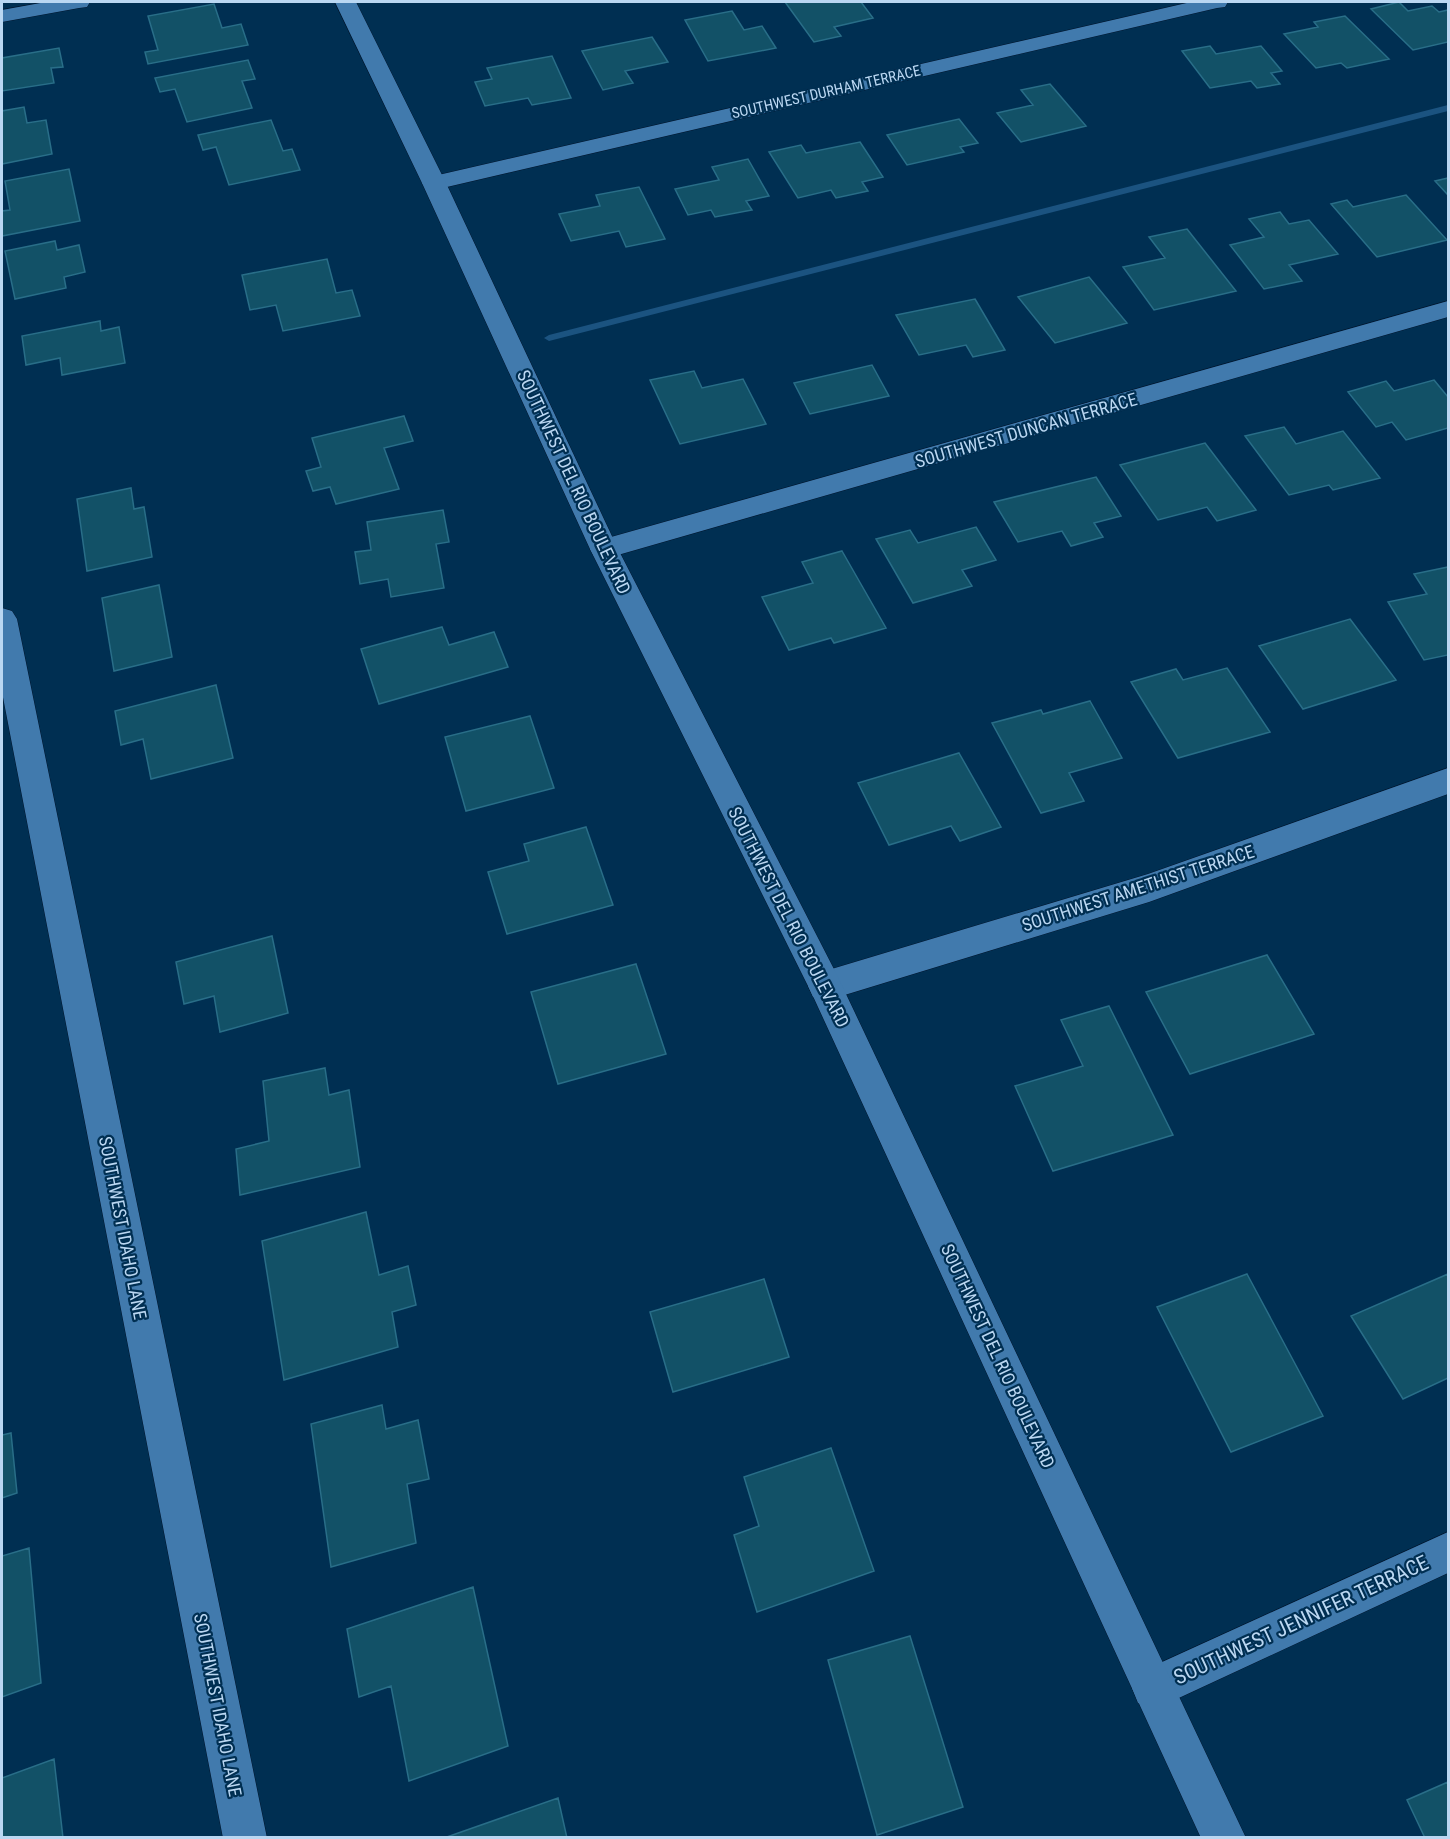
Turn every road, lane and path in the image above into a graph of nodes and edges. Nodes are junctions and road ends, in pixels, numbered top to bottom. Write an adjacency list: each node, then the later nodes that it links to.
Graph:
1 (79, 2): 4 (street)
2 (345, 2): 5 (street, SOUTHWEST DEL RIO BOULEVARD)
3 (1217, 2): 5 (street, SOUTHWEST DURHAM TERRACE)
4 (2, 16)
5 (434, 183): 7 (street, SOUTHWEST DEL RIO BOULEVARD)
6 (1449, 309): 7 (street, SOUTHWEST DUNCAN TERRACE)
7 (604, 549): 10 (street, SOUTHWEST DEL RIO BOULEVARD)
8 (2, 620): 13 (street, SOUTHWEST IDAHO LANE)
9 (1449, 781): 10 (street, SOUTHWEST AMETHIST TERRACE)
10 (825, 986): 12 (street, SOUTHWEST DEL RIO BOULEVARD)
11 (1449, 1552): 12 (street, SOUTHWEST JENNIFER TERRACE)
12 (1153, 1688): 14 (street, SOUTHWEST DEL RIO BOULEVARD)
13 (245, 1838)
14 (1224, 1838)

